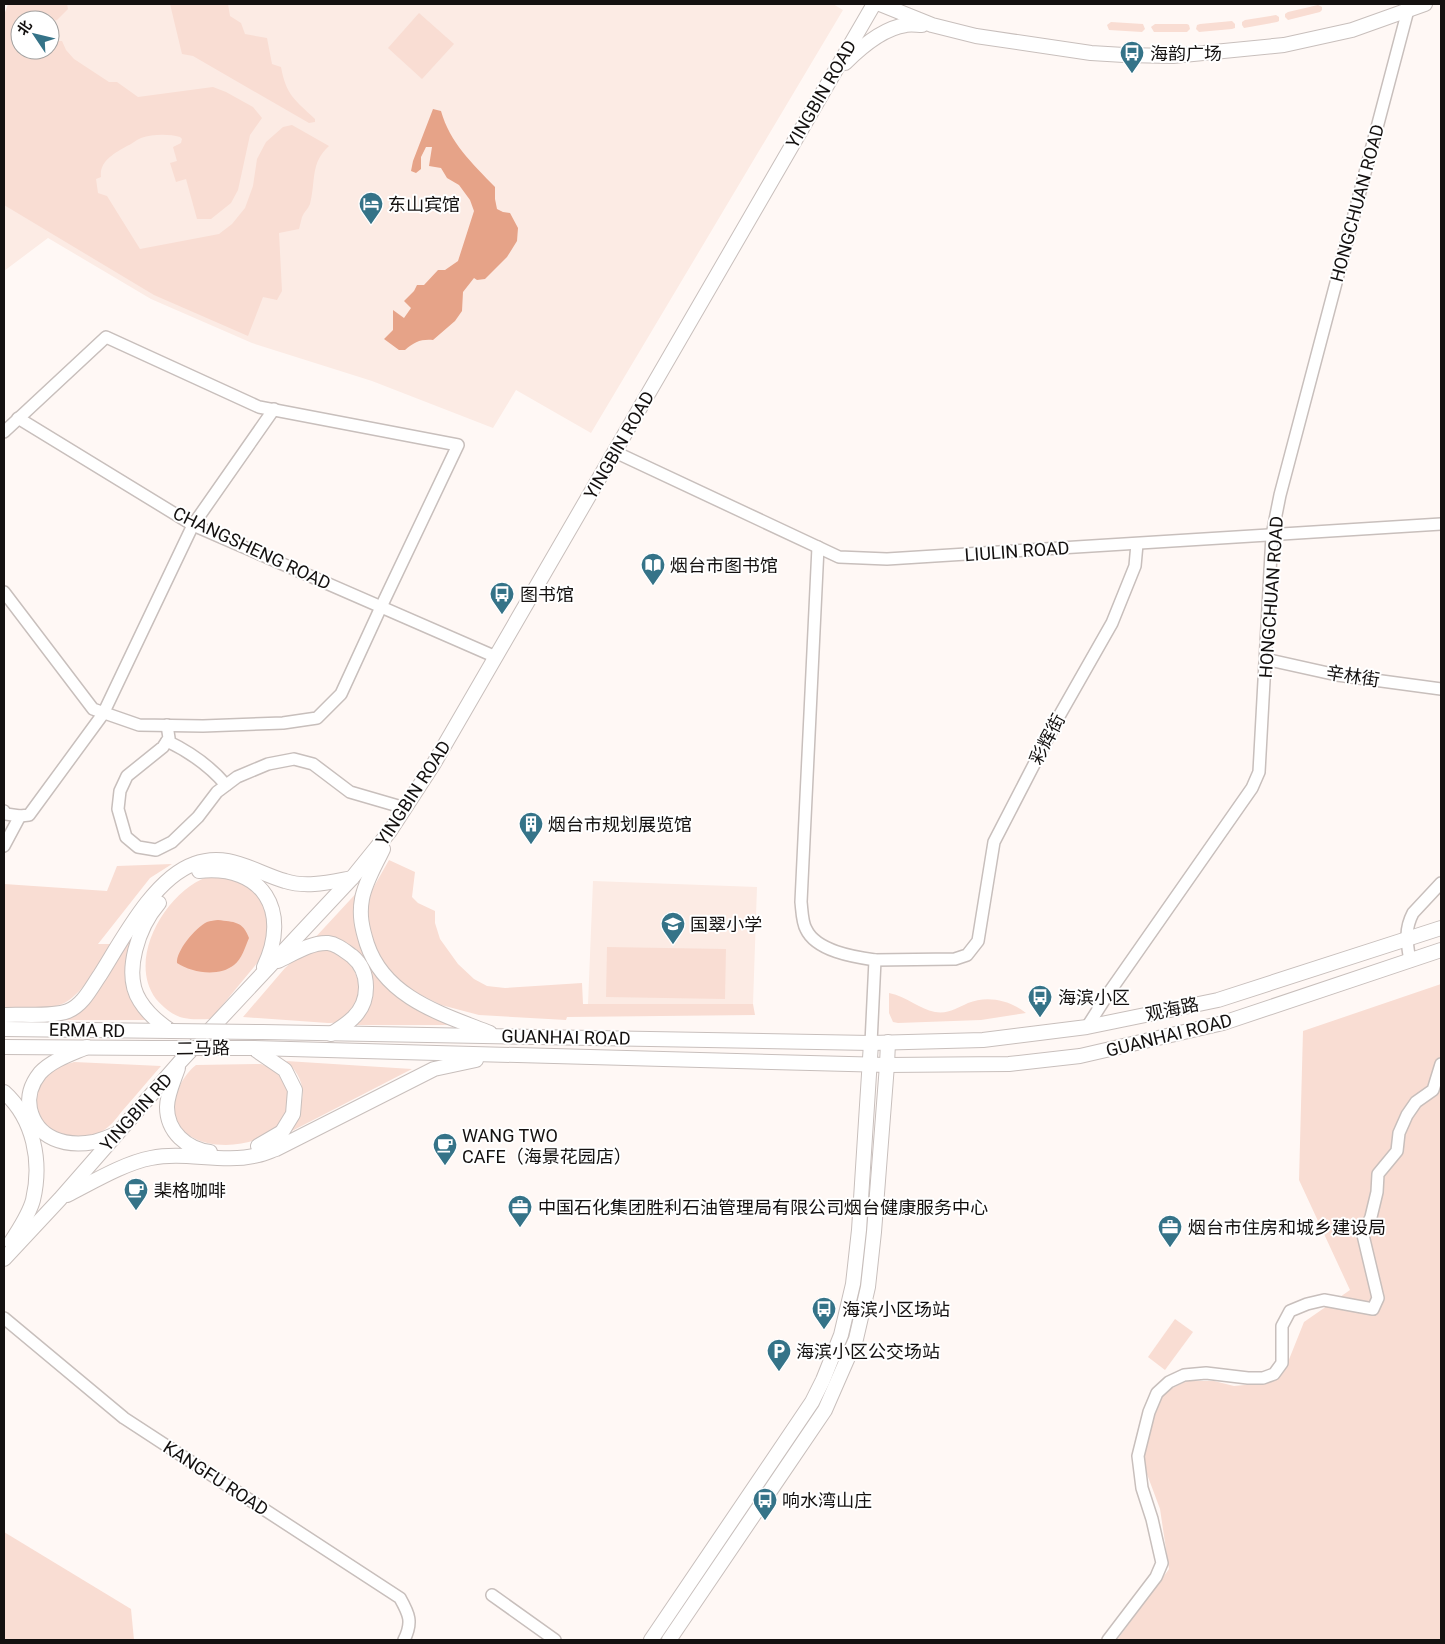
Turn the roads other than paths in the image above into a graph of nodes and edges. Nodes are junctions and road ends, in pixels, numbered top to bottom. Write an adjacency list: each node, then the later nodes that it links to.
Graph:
1 (874, 4): 6 (main road, YINGBIN ROAD)
2 (880, 4): 5 (main road)
3 (1425, 4): 4 (main road)
4 (1408, 10): 5 (main road); 13 (street, HONGCHUAN ROAD)
5 (932, 25): 6 (main road)
6 (832, 76): 10 (main road, YINGBIN ROAD)
7 (274, 410): 8 (street); 12 (street); 17 (street)
8 (18, 418): 9 (street); 12 (street, CHANGSHENG ROAD)
9 (4, 432)
10 (614, 452): 15 (street, LIULIN ROAD); 18 (main road, YINGBIN ROAD)
11 (1441, 524): 13 (street, LIULIN ROAD)
12 (193, 525): 17 (street, CHANGSHENG ROAD); 21 (street)
13 (1272, 535): 14 (street, LIULIN ROAD); 19 (street, HONGCHUAN ROAD)
14 (1137, 544): 15 (street, LIULIN ROAD); 35 (street, 彩辉街)
15 (818, 547): 35 (street)
16 (4, 592): 21 (street)
17 (381, 606): 18 (street, CHANGSHENG ROAD); 22 (street)
18 (496, 657): 25 (main road, YINGBIN ROAD)
19 (1265, 659): 20 (street, 辛林街); 40 (street, HONGCHUAN ROAD)
20 (1441, 689)
21 (104, 714): 22 (street); 27 (street)
22 (167, 726): 23 (street)
23 (166, 741): 24 (street); 24 (street)
24 (226, 785): 25 (street)
25 (405, 808): 28 (main road, YINGBIN ROAD)
26 (4, 811): 27 (street)
27 (20, 816): 29 (street)
28 (390, 832): 30 (main road, YINGBIN ROAD); 45 (main road)
29 (4, 846)
30 (352, 878): 37 (main road, YINGBIN RD); 39 (main road)
31 (1441, 883): 33 (street)
32 (1441, 928): 33 (main road)
33 (1407, 940): 36 (street); 40 (main road, 观海路)
34 (1441, 950): 36 (main road, GUANHAI ROAD)
35 (875, 960): 47 (street)
36 (1410, 960): 56 (main road, GUANHAI ROAD)
37 (270, 965): 38 (main road, YINGBIN RD); 44 (main road)
38 (257, 981): 42 (main road); 53 (main road, YINGBIN RD)
39 (4, 1015)
40 (1087, 1028): 46 (main road, 观海路)
41 (4, 1029): 42 (main road, ERMA RD)
42 (171, 1031): 43 (main road, 二马路, bridge)
43 (262, 1032): 44 (main road, GUANHAI ROAD)
44 (331, 1034): 45 (main road, GUANHAI ROAD)
45 (498, 1036): 47 (main road, GUANHAI ROAD)
46 (888, 1042): 47 (main road, 观海路); 56 (main road)
47 (871, 1043): 54 (main road)
48 (4, 1047): 49 (main road, ERMA RD)
49 (87, 1047): 50 (main road, ERMA RD); 58 (main road)
50 (154, 1048): 51 (main road, 二马路, bridge)
51 (252, 1048): 52 (main road, 二马路); 53 (main road)
52 (504, 1055): 54 (main road, GUANHAI ROAD); 59 (main road)
53 (179, 1063): 58 (main road, YINGBIN RD)
54 (870, 1064): 56 (main road, GUANHAI ROAD); 66 (main road)
55 (1441, 1064): 68 (street)
56 (888, 1065): 67 (main road)
57 (4, 1092): 60 (main road)
58 (116, 1134): 59 (main road, YINGBIN RD)
59 (60, 1199): 61 (main road, YINGBIN RD)
60 (4, 1254)
61 (4, 1259)
62 (4, 1318): 64 (street, KANGFU ROAD)
63 (492, 1595): 65 (street)
64 (404, 1640)
65 (555, 1640)
66 (651, 1640)
67 (669, 1640)
68 (1108, 1640)

